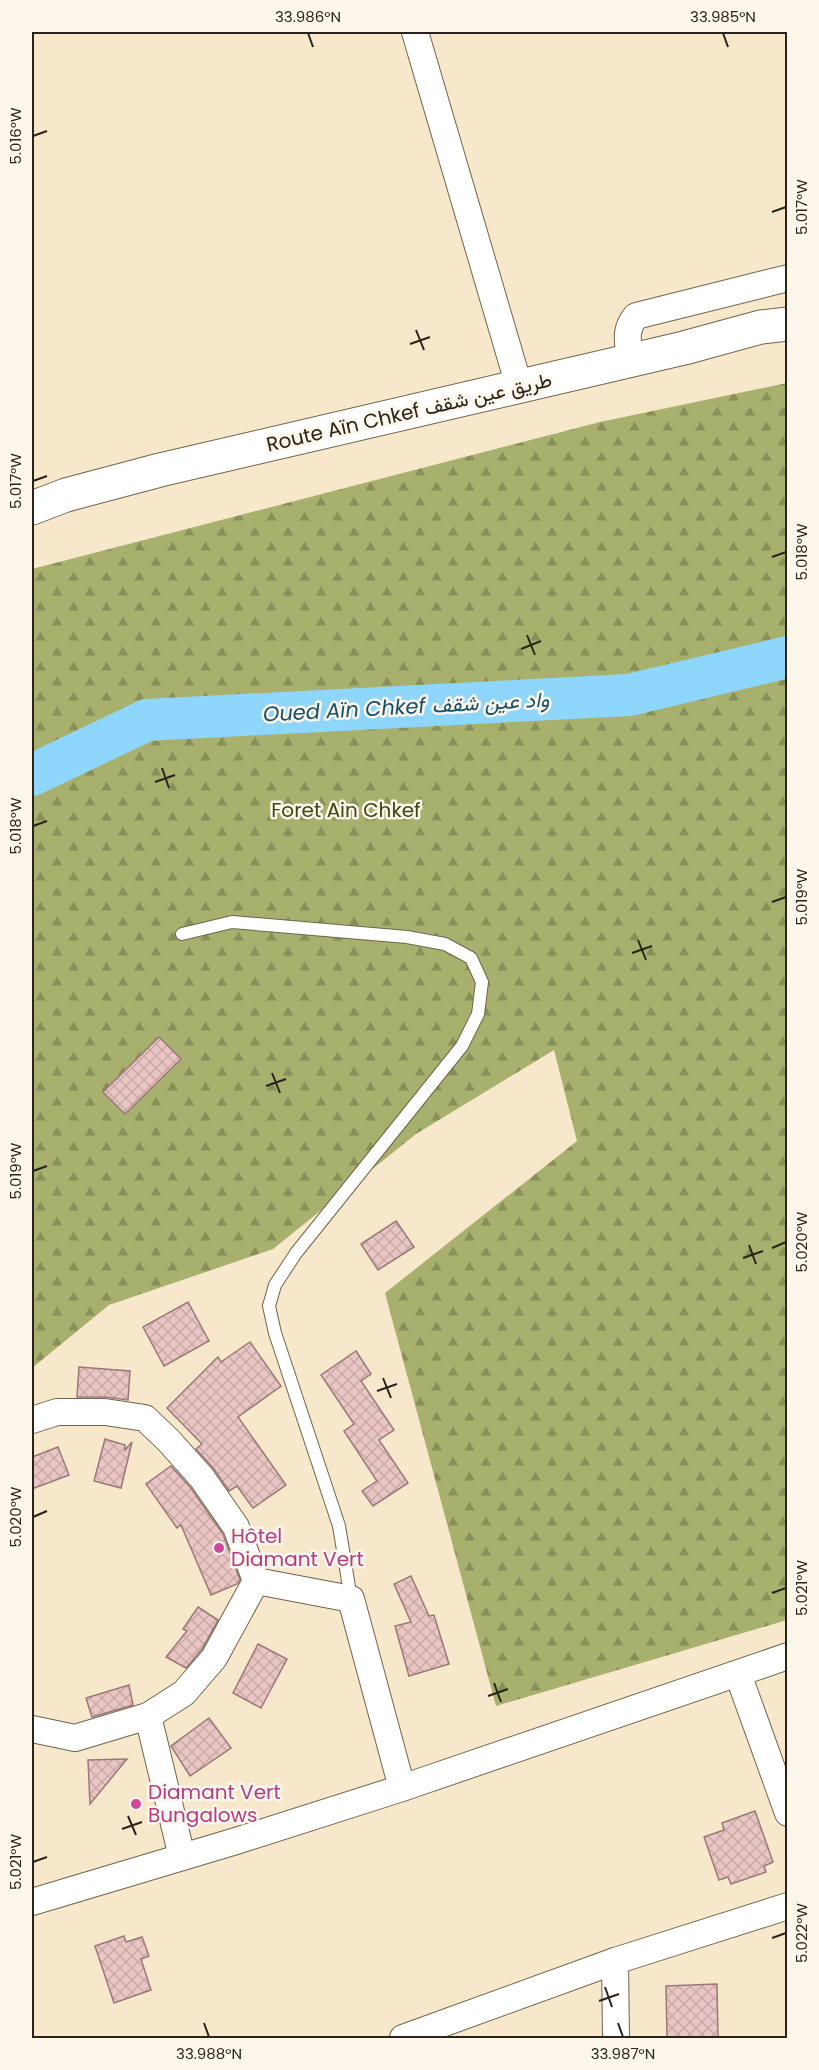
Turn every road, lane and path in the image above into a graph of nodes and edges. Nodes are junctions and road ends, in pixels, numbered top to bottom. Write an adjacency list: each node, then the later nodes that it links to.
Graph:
1 (415, 32): 5 (street)
2 (788, 278): 4 (street)
3 (788, 324): 4 (street, Route Aïn Chkef طريق عين شقف)
4 (630, 359): 5 (street, Route Aïn Chkef طريق عين شقف)
5 (519, 386): 6 (street, Route Aïn Chkef طريق عين شقف)
6 (32, 508)
7 (182, 934): 10 (lane)
8 (32, 1420): 9 (street)
9 (256, 1581): 10 (street); 13 (street)
10 (351, 1599): 15 (street)
11 (788, 1656): 12 (street)
12 (738, 1674): 15 (street); 16 (street)
13 (148, 1716): 14 (street); 17 (street)
14 (32, 1729)
15 (402, 1788): 17 (street)
16 (788, 1813)
17 (182, 1857): 18 (street)
18 (32, 1902)
19 (788, 1906): 20 (street)
20 (615, 1961): 21 (street); 22 (street)
21 (414, 2037)
22 (616, 2038)

